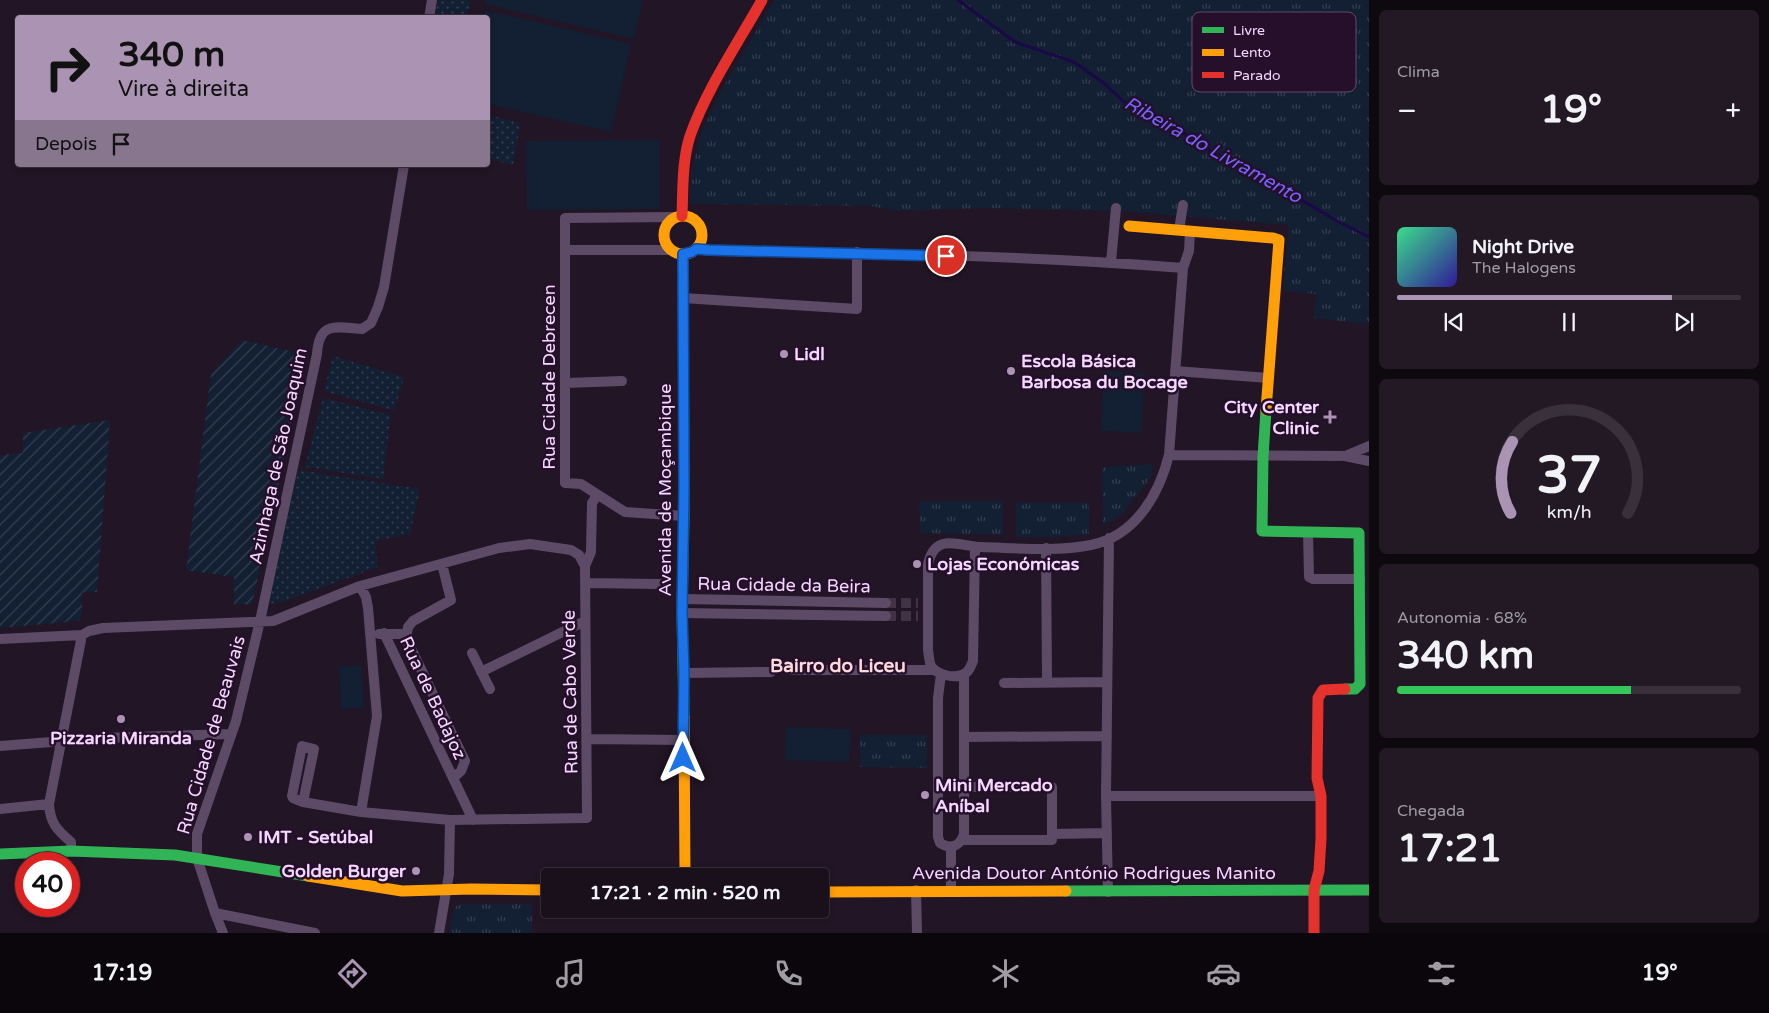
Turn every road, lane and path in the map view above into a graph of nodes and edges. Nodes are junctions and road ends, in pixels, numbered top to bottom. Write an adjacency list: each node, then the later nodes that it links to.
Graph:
1 (432, 0): 3 (street)
2 (762, 0): 7 (street)
3 (430, 15)
4 (404, 167): 46 (street, Azinhaga de São Joaquim)
5 (1183, 205): 9 (street)
6 (1116, 208): 14 (street)
7 (680, 216): 10 (street); 11 (street, Rua Cidade Debrecen); 12 (street)
8 (1129, 226): 9 (street)
9 (1184, 230): 15 (street); 18 (street)
10 (696, 249): 12 (street); 13 (street)
11 (566, 250): 12 (street); 20 (street, Rua Cidade Debrecen)
12 (677, 252): 16 (street, Avenida de Moçambique)
13 (857, 252): 14 (street); 16 (street)
14 (1111, 262): 15 (street)
15 (1183, 268): 17 (street)
16 (683, 298): 27 (street, Avenida de Moçambique)
17 (1176, 371): 18 (street); 22 (street)
18 (1269, 378): 24 (street)
19 (622, 382): 20 (street)
20 (566, 383): 26 (street, Rua Cidade Debrecen)
21 (1369, 446): 23 (street)
22 (1170, 455): 24 (street); 29 (street)
23 (1345, 456): 24 (street); 25 (street)
24 (1263, 457): 28 (street)
25 (1369, 461)
26 (597, 495): 27 (street, Rua Cidade Debrecen); 33 (street)
27 (684, 516): 39 (street, Avenida de Moçambique)
28 (1308, 532): 34 (street); 34 (street)
29 (1108, 538): 31 (street); 61 (street)
30 (975, 547): 31 (street); 38 (street); 59 (street)
31 (1046, 548): 60 (street)
32 (442, 564): 33 (street); 37 (street); 51 (street)
33 (584, 566): 35 (street, Rua de Cabo Verde)
34 (1360, 579): 74 (street)
35 (585, 583): 36 (street); 45 (street, Rua de Cabo Verde)
36 (660, 584)
37 (360, 586): 46 (street); 50 (street)
38 (928, 594): 41 (street); 47 (street)
39 (682, 598): 40 (street, Rua Cidade da Beira); 42 (street, Avenida de Moçambique)
40 (886, 603)
41 (918, 603)
42 (682, 613): 43 (street, Rua Cidade da Beira); 58 (street, Avenida de Moçambique)
43 (886, 616)
44 (918, 616): 47 (street)
45 (585, 620): 55 (street); 67 (street, Rua de Cabo Verde)
46 (260, 621): 49 (street); 64 (street, Rua Cidade de Beauvais)
47 (928, 626): 57 (street)
48 (384, 633): 50 (street, Rua de Badajoz); 51 (street, Rua de Badajoz); 71 (street, Rua de Badajoz)
49 (82, 635): 52 (street); 68 (street)
50 (371, 635): 78 (street)
51 (406, 638): 71 (street, Rua de Badajoz)
52 (0, 639)
53 (472, 653): 55 (street)
54 (791, 670): 57 (street)
55 (481, 672): 63 (street)
56 (771, 672): 58 (street)
57 (938, 672): 59 (street); 84 (street)
58 (684, 673): 69 (street, Avenida de Moçambique)
59 (964, 674): 66 (street)
60 (1047, 682): 61 (street); 62 (street)
61 (1107, 682): 65 (street)
62 (1004, 683)
63 (490, 689)
64 (231, 734): 68 (street); 87 (street, Rua Cidade de Beauvais)
65 (1107, 736): 66 (street); 73 (street)
66 (964, 737): 72 (street)
67 (587, 739): 69 (street); 80 (street, Rua de Cabo Verde)
68 (62, 740): 70 (street); 76 (street)
69 (683, 740): 88 (street, Avenida de Moçambique)
70 (0, 746)
71 (453, 778): 80 (street, Rua de Badajoz)
72 (964, 787): 82 (street); 83 (street)
73 (1106, 796): 74 (street); 81 (street)
74 (1321, 796): 93 (street)
75 (303, 802): 75 (street); 78 (street)
76 (49, 804): 77 (street); 85 (street)
77 (0, 809)
78 (361, 812): 79 (street)
79 (450, 820): 80 (street); 89 (street)
80 (474, 820)
81 (1107, 833): 82 (street); 96 (street)
82 (1052, 834): 83 (street)
83 (962, 840): 84 (street)
84 (951, 847): 92 (street)
85 (71, 851): 86 (street); 87 (street)
86 (0, 854)
87 (197, 858): 89 (street); 97 (street, Rua Cidade de Beauvais)
88 (685, 868)
89 (446, 890): 90 (street); 100 (street)
90 (541, 890)
91 (916, 890): 92 (street, Avenida Doutor António Rodrigues Manito); 95 (street, Avenida Doutor António Rodrigues Manito); 101 (street)
92 (951, 890): 96 (street, Avenida Doutor António Rodrigues Manito)
93 (1314, 890): 94 (street, Avenida Doutor António Rodrigues Manito); 96 (street, Avenida Doutor António Rodrigues Manito); 102 (street)
94 (1369, 890)
95 (829, 892)
96 (1108, 892)
97 (215, 912): 98 (street, Rua Cidade de Beauvais); 99 (street)
98 (223, 933)
99 (315, 933)
100 (440, 933)
101 (916, 933)
102 (1314, 933)

